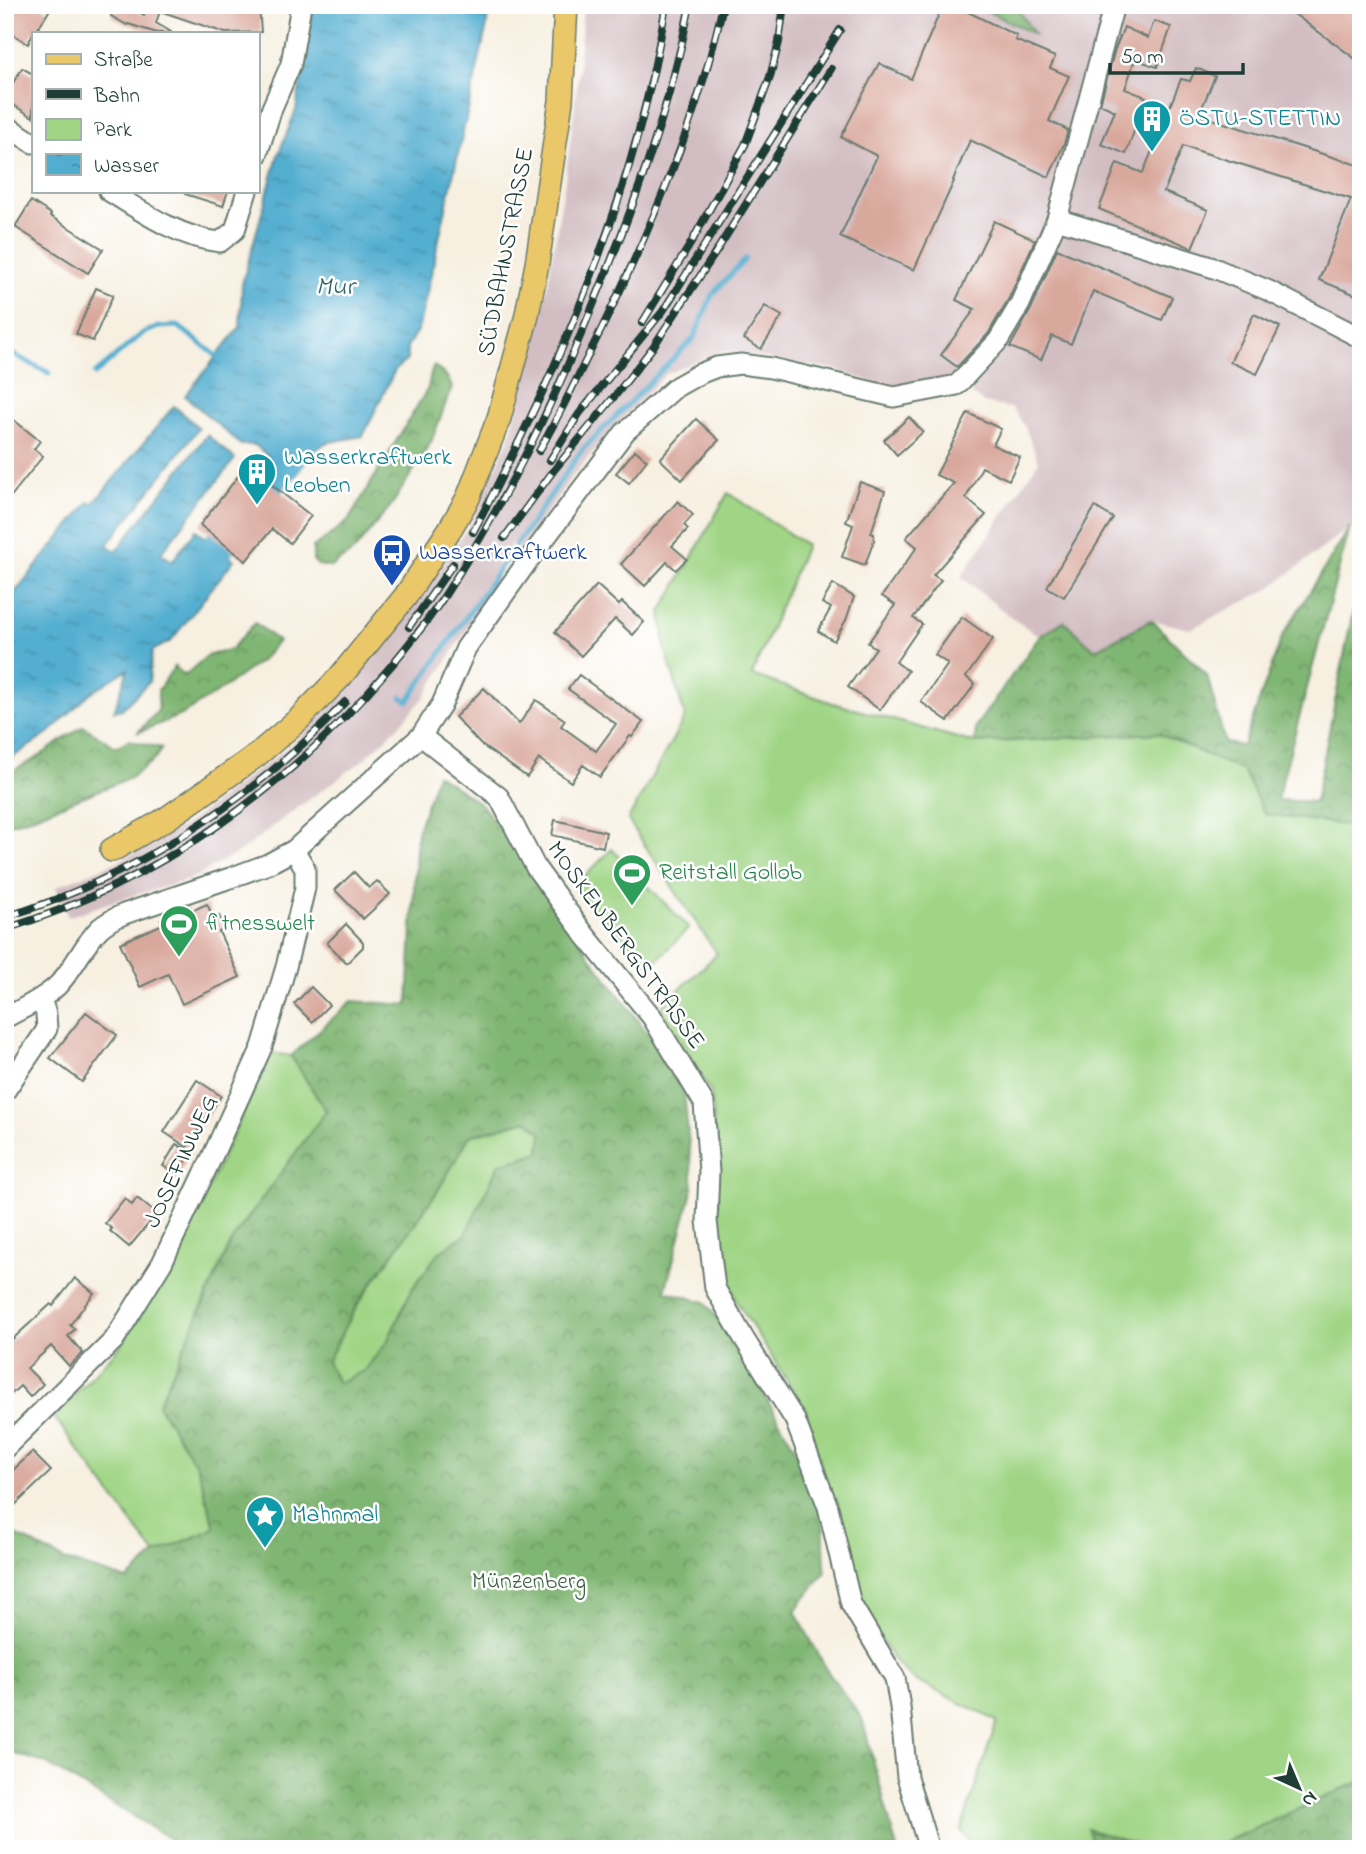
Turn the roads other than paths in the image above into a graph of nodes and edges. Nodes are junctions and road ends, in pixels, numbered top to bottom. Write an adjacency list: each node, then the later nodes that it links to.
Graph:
1 (301, 5): 6 (street)
2 (566, 5): 12 (main road, SÜDBAHNSTRASSE)
3 (1114, 5): 9 (street)
4 (5, 125): 5 (street)
5 (32, 142)
6 (259, 149)
7 (111, 192): 8 (street)
8 (247, 192)
9 (1057, 219): 10 (street); 11 (street)
10 (1361, 338)
11 (421, 736): 13 (street); 18 (street, MOSKENBERGSTRASSE)
12 (112, 850)
13 (294, 850): 14 (street); 17 (street, JOSEFINWEG)
14 (41, 999): 15 (street); 16 (street)
15 (5, 1018)
16 (5, 1091)
17 (5, 1448)
18 (929, 1849)

